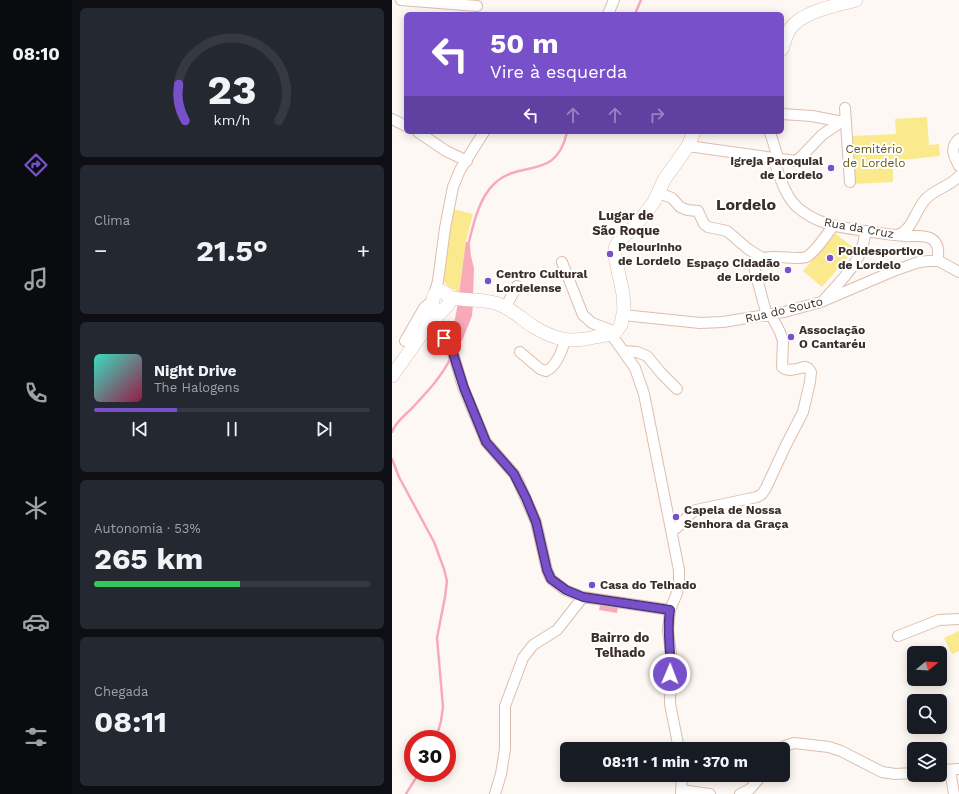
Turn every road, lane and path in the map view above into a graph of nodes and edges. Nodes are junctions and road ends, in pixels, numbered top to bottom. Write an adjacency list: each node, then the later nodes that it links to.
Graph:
1 (401, 0): 4 (street)
2 (614, 0): 5 (street)
3 (856, 0): 6 (main road)
4 (477, 7)
5 (609, 12)
6 (784, 44)
7 (845, 108): 10 (street)
8 (784, 114): 10 (street)
9 (392, 119): 11 (street)
10 (844, 122): 18 (street); 22 (street)
11 (404, 125)
12 (421, 134): 19 (street)
13 (483, 134): 19 (street)
14 (693, 134): 17 (main road)
15 (770, 134): 18 (street, Rua da Cruz)
16 (959, 139): 20 (street)
17 (688, 146): 18 (street); 23 (main road)
18 (775, 158): 24 (street, Rua da Cruz)
19 (467, 161): 32 (street)
20 (959, 166)
21 (959, 176): 26 (street)
22 (850, 182)
23 (659, 193): 27 (street); 35 (main road)
24 (833, 226): 25 (street, Rua da Cruz); 27 (street)
25 (865, 231): 26 (street, Rua da Cruz); 33 (street)
26 (898, 235): 28 (street, Rua da Cruz)
27 (764, 259): 36 (street)
28 (937, 261): 30 (street); 33 (street, Rua do Souto)
29 (562, 262): 38 (street)
30 (959, 272)
31 (517, 286): 34 (street)
32 (444, 300): 34 (main road); 37 (main road); 40 (street)
33 (821, 302): 36 (street, Rua do Souto)
34 (505, 308): 39 (main road)
35 (623, 315): 36 (street, Rua do Souto); 38 (main road)
36 (769, 315): 45 (street)
37 (426, 328): 43 (main road); 46 (street)
38 (614, 333): 39 (main road); 41 (street)
39 (565, 340): 42 (street)
40 (405, 341)
41 (623, 351): 44 (street); 45 (street)
42 (520, 352)
43 (392, 376)
44 (677, 389)
45 (672, 531): 47 (street)
46 (583, 597): 47 (street); 58 (street)
47 (670, 610): 50 (street)
48 (959, 619): 49 (street)
49 (898, 636)
50 (677, 742)
51 (790, 744): 53 (street)
52 (950, 770): 61 (street)
53 (907, 773)
54 (682, 782): 56 (street)
55 (759, 782): 57 (street)
56 (681, 792): 59 (street)
57 (754, 792): 60 (street)
58 (495, 794)
59 (710, 794)
60 (740, 794)
61 (954, 794)

